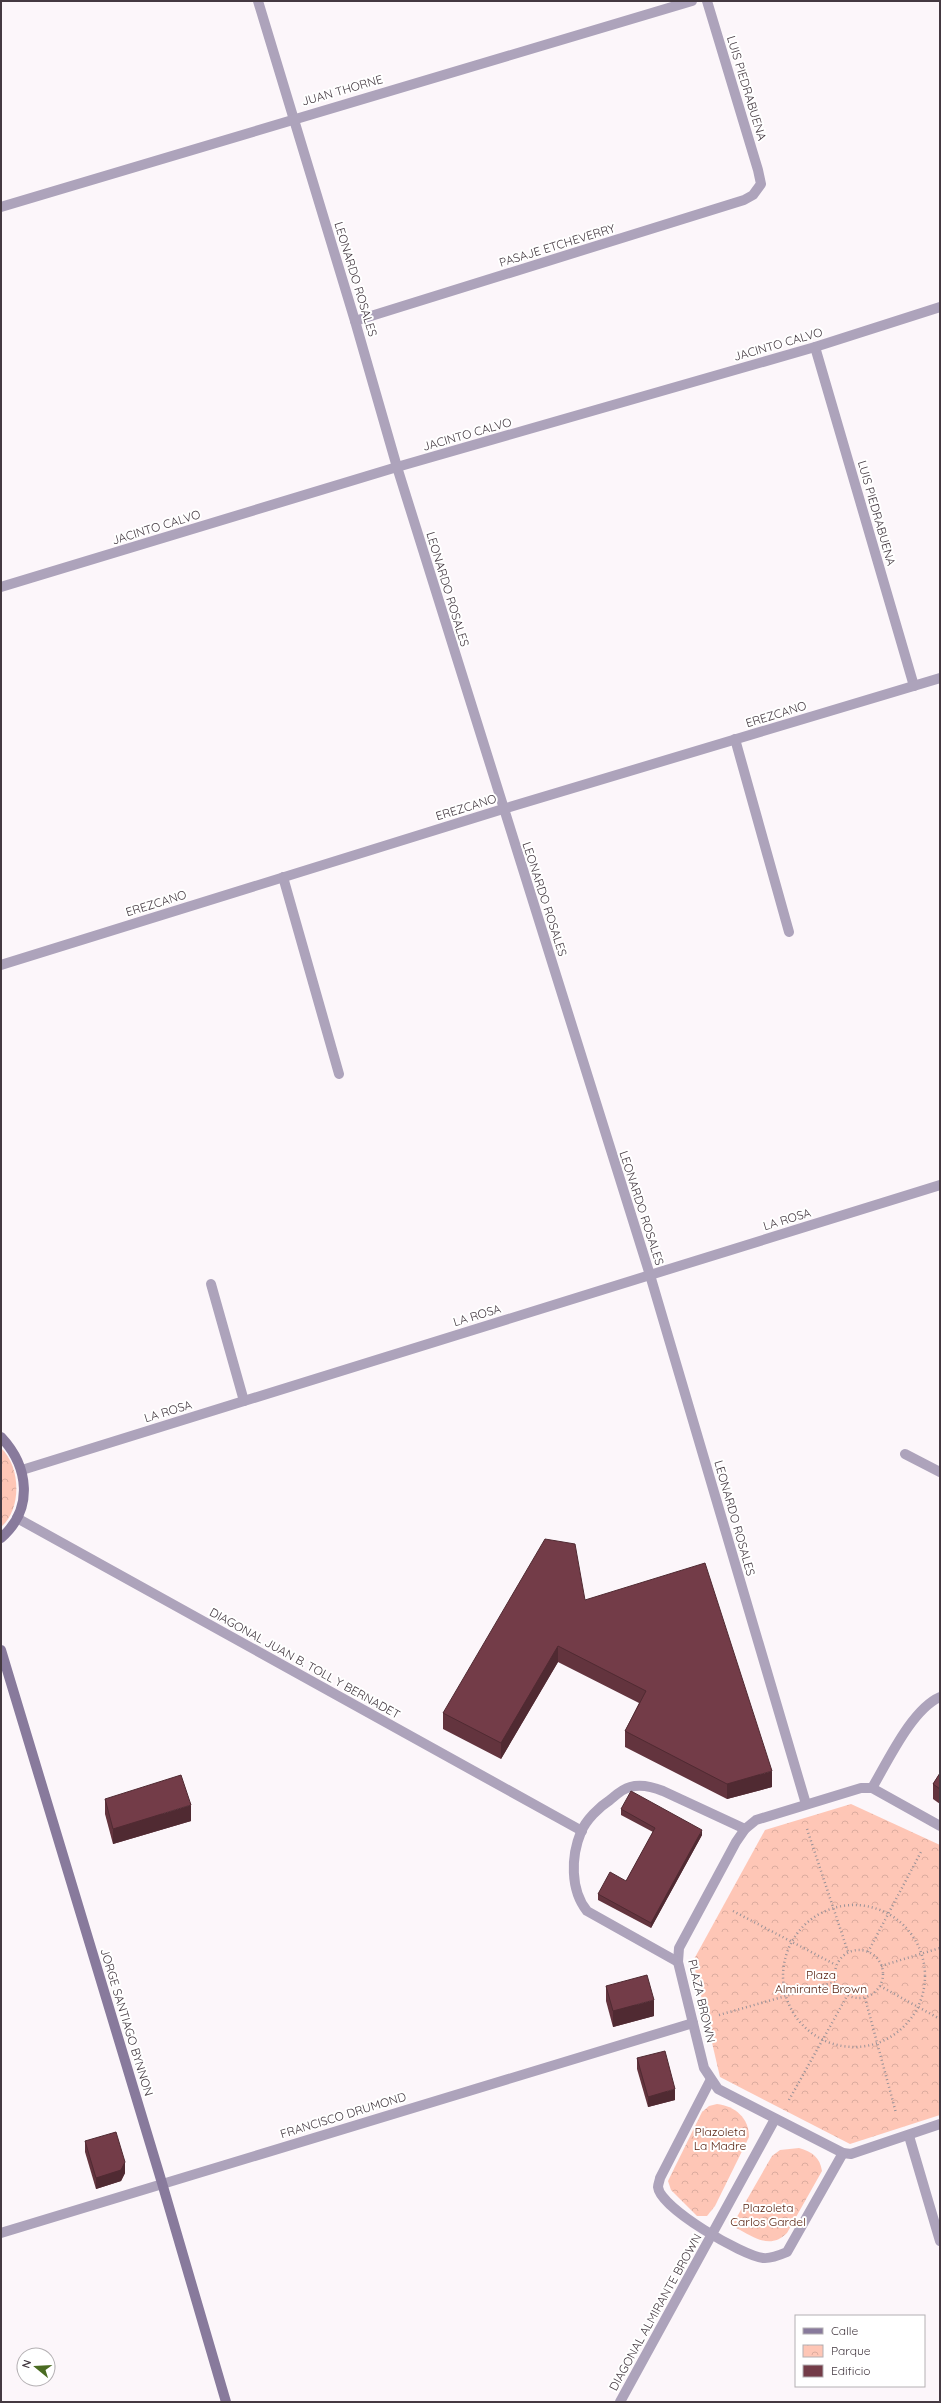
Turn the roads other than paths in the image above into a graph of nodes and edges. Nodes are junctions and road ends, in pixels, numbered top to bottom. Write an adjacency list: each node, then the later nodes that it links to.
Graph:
1 (258, 1): 4 (street, LEONARDO ROSALES)
2 (692, 1): 4 (street, JUAN THORNE)
3 (707, 1): 5 (street, LUIS PIEDRABUENA)
4 (294, 118): 6 (street, JUAN THORNE); 8 (street, LEONARDO ROSALES)
5 (761, 184): 8 (street, PASAJE ETCHEVERRY)
6 (1, 207)
7 (940, 307): 9 (street, JACINTO CALVO)
8 (355, 321): 10 (street, LEONARDO ROSALES)
9 (815, 347): 10 (street, JACINTO CALVO); 13 (street, LUIS PIEDRABUENA)
10 (397, 467): 11 (street, JACINTO CALVO); 15 (street, LEONARDO ROSALES)
11 (1, 587)
12 (940, 678): 13 (street, EREZCANO)
13 (914, 686): 14 (street, EREZCANO)
14 (736, 739): 15 (street, EREZCANO); 17 (street)
15 (503, 809): 16 (street, EREZCANO); 21 (street, LEONARDO ROSALES)
16 (283, 877): 18 (street, EREZCANO); 19 (street)
17 (789, 932)
18 (1, 965)
19 (339, 1074)
20 (940, 1185): 21 (street, LA ROSA)
21 (650, 1275): 23 (street, LA ROSA); 33 (street, LEONARDO ROSALES)
22 (211, 1284): 23 (street)
23 (244, 1401): 26 (street, LA ROSA)
24 (1, 1437): 26 (street)
25 (905, 1454): 27 (street)
26 (22, 1470): 28 (street)
27 (940, 1472)
28 (17, 1518): 29 (street); 35 (street, DIAGONAL JUAN B. TOLL Y BERNADET)
29 (1, 1538)
30 (1, 1650): 44 (street, JORGE SANTIAGO BYNNON)
31 (940, 1697): 32 (street)
32 (872, 1788): 33 (street, PLAZA BROWN); 34 (street)
33 (806, 1804): 36 (street, PLAZA BROWN)
34 (940, 1826)
35 (582, 1830): 36 (street); 37 (street)
36 (745, 1830): 37 (street, PLAZA BROWN)
37 (678, 1962): 38 (street, PLAZA BROWN)
38 (693, 2023): 39 (street, PLAZA BROWN); 44 (street, FRANCISCO DRUMOND)
39 (710, 2081): 40 (street, PLAZA BROWN); 46 (street, DIAGONAL ALMIRANTE BROWN)
40 (774, 2119): 43 (street, PLAZA BROWN); 46 (street, DIAGONAL ALMIRANTE BROWN)
41 (940, 2124): 42 (street)
42 (909, 2136): 43 (street); 47 (street)
43 (843, 2153): 46 (street, DIAGONAL ALMIRANTE BROWN)
44 (162, 2182): 45 (street, FRANCISCO DRUMOND); 48 (street, JORGE SANTIAGO BYNNON)
45 (1, 2233)
46 (712, 2235): 49 (street, DIAGONAL ALMIRANTE BROWN)
47 (940, 2241)
48 (226, 2402)
49 (620, 2402)

